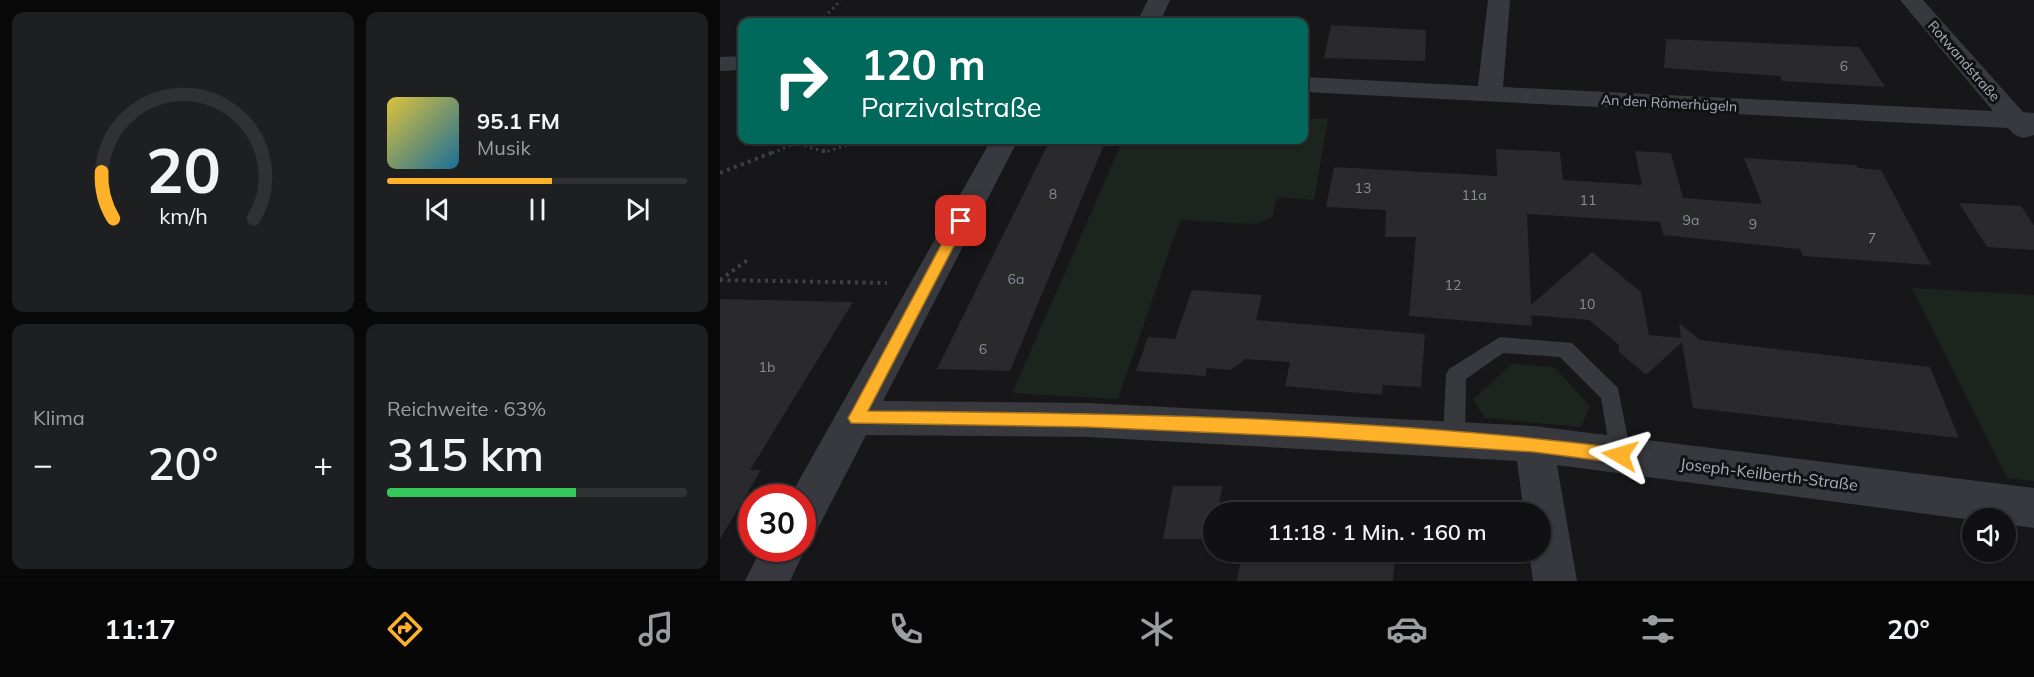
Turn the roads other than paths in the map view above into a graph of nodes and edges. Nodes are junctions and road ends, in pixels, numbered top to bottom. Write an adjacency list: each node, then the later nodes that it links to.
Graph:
1 (1159, 0): 4 (street)
2 (1499, 0): 8 (street)
3 (1911, 0): 9 (street, Rotwandstraße)
4 (1151, 18)
5 (738, 63): 6 (street)
6 (720, 64)
7 (1308, 85): 8 (street, An den Römerhügeln)
8 (1490, 94): 9 (street, An den Römerhügeln)
9 (2025, 121): 11 (street, Rotwandstraße)
10 (1002, 144): 12 (street)
11 (2034, 144)
12 (856, 418): 13 (street, Joseph-Keilberth-Straße); 16 (street)
13 (1455, 439): 14 (street, Joseph-Keilberth-Straße); 15 (lane)
14 (1534, 444): 15 (street, Joseph-Keilberth-Straße); 20 (street)
15 (1620, 455): 17 (street, Joseph-Keilberth-Straße)
16 (816, 491)
17 (2034, 508)
18 (777, 562): 19 (street)
19 (767, 581)
20 (1555, 581)

